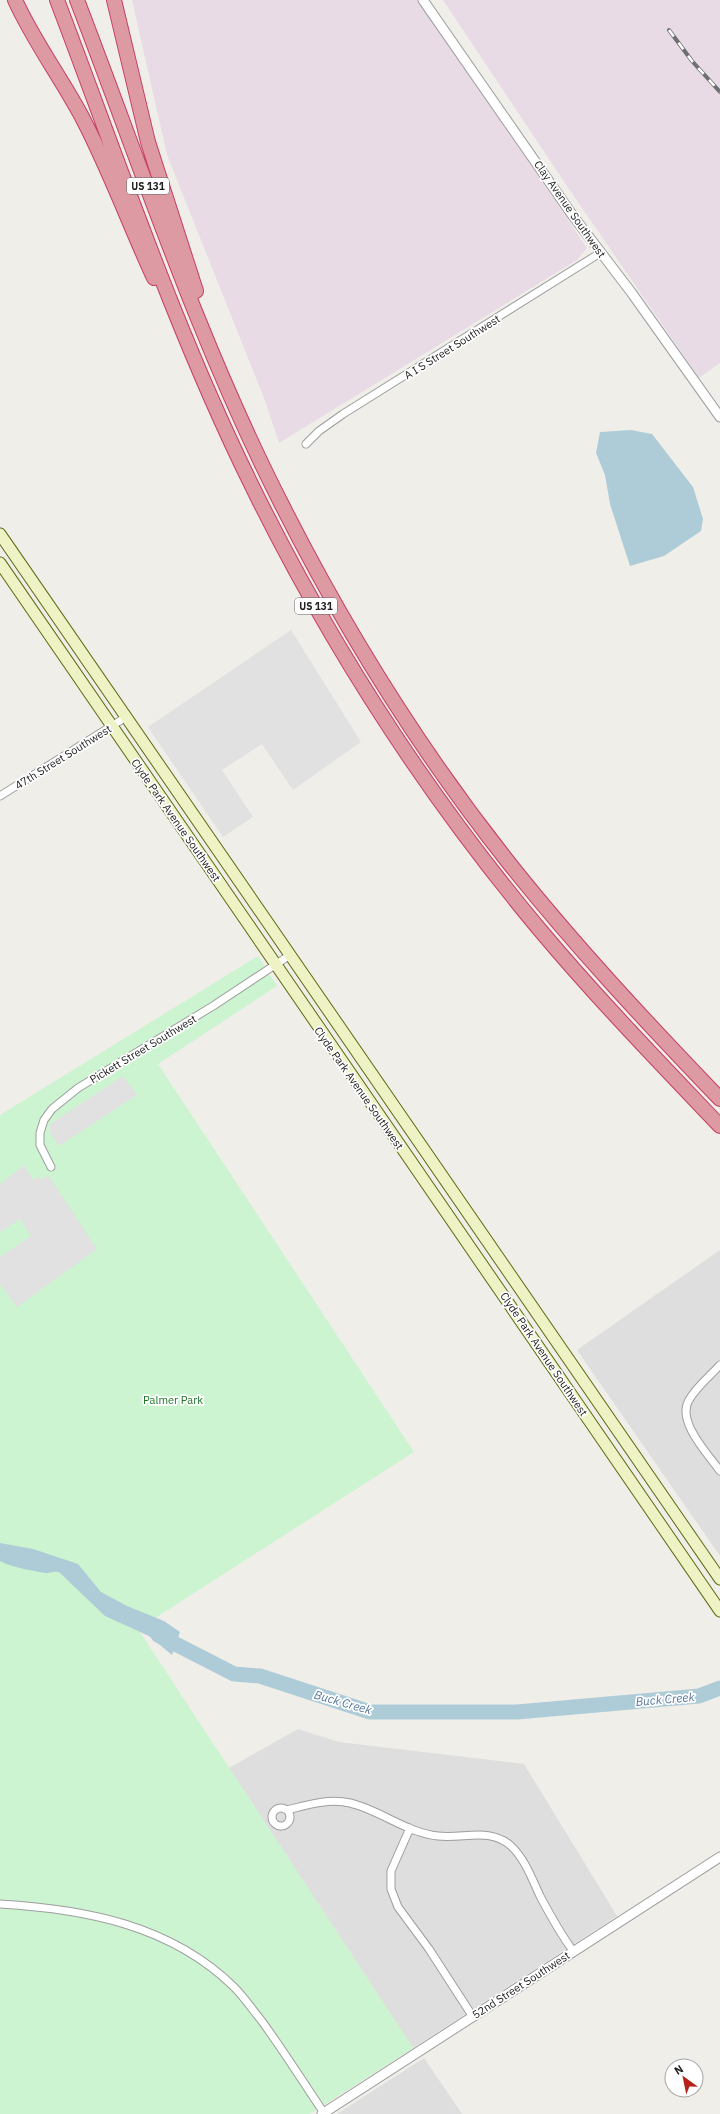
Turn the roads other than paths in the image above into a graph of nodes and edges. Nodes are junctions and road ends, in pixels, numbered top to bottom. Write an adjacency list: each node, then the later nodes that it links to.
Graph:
1 (6, 0): 7 (highway)
2 (15, 0): 7 (highway)
3 (57, 0): 11 (highway, US 131)
4 (77, 0): 9 (highway, US 131)
5 (114, 0): 9 (highway)
6 (423, 0): 8 (street, Clay Avenue Southwest)
7 (41, 50): 11 (highway)
8 (600, 253): 10 (street, Clay Avenue Southwest); 12 (street, A I S Street Southwest)
9 (220, 372): 24 (highway, US 131)
10 (720, 417)
11 (227, 434): 25 (highway, US 131)
12 (306, 444)
13 (0, 534): 16 (main road, Clyde Park Avenue Southwest)
14 (0, 558): 16 (main road)
15 (0, 563): 18 (main road, Clyde Park Avenue Southwest)
16 (34, 581): 17 (main road, Clyde Park Avenue Southwest)
17 (126, 717): 18 (street, 47th Street Southwest); 20 (main road, Clyde Park Avenue Southwest)
18 (111, 726): 19 (street, 47th Street Southwest); 21 (main road, Clyde Park Avenue Southwest)
19 (0, 796)
20 (290, 955): 21 (street, Pickett Street Southwest); 22 (main road, Clyde Park Avenue Southwest)
21 (275, 964): 23 (main road, Clyde Park Avenue Southwest); 26 (street, Pickett Street Southwest)
22 (338, 1025): 23 (main road); 27 (main road, Clyde Park Avenue Southwest)
23 (323, 1035): 28 (main road, Clyde Park Avenue Southwest)
24 (720, 1099)
25 (720, 1126)
26 (51, 1167)
27 (470, 1217): 28 (main road); 30 (main road, Clyde Park Avenue Southwest)
28 (456, 1227): 31 (main road, Clyde Park Avenue Southwest)
29 (720, 1365): 32 (street)
30 (601, 1407): 31 (main road); 33 (main road, Clyde Park Avenue Southwest)
31 (586, 1416): 34 (main road, Clyde Park Avenue Southwest)
32 (720, 1471)
33 (720, 1579)
34 (720, 1611)
35 (287, 1810): 36 (street)
36 (410, 1828): 39 (street); 40 (street)
37 (720, 1857): 39 (street, 52nd Street Southwest)
38 (0, 1904): 41 (street)
39 (573, 1951): 40 (street, 52nd Street Southwest)
40 (473, 2017): 41 (street, 52nd Street Southwest)
41 (323, 2113)

